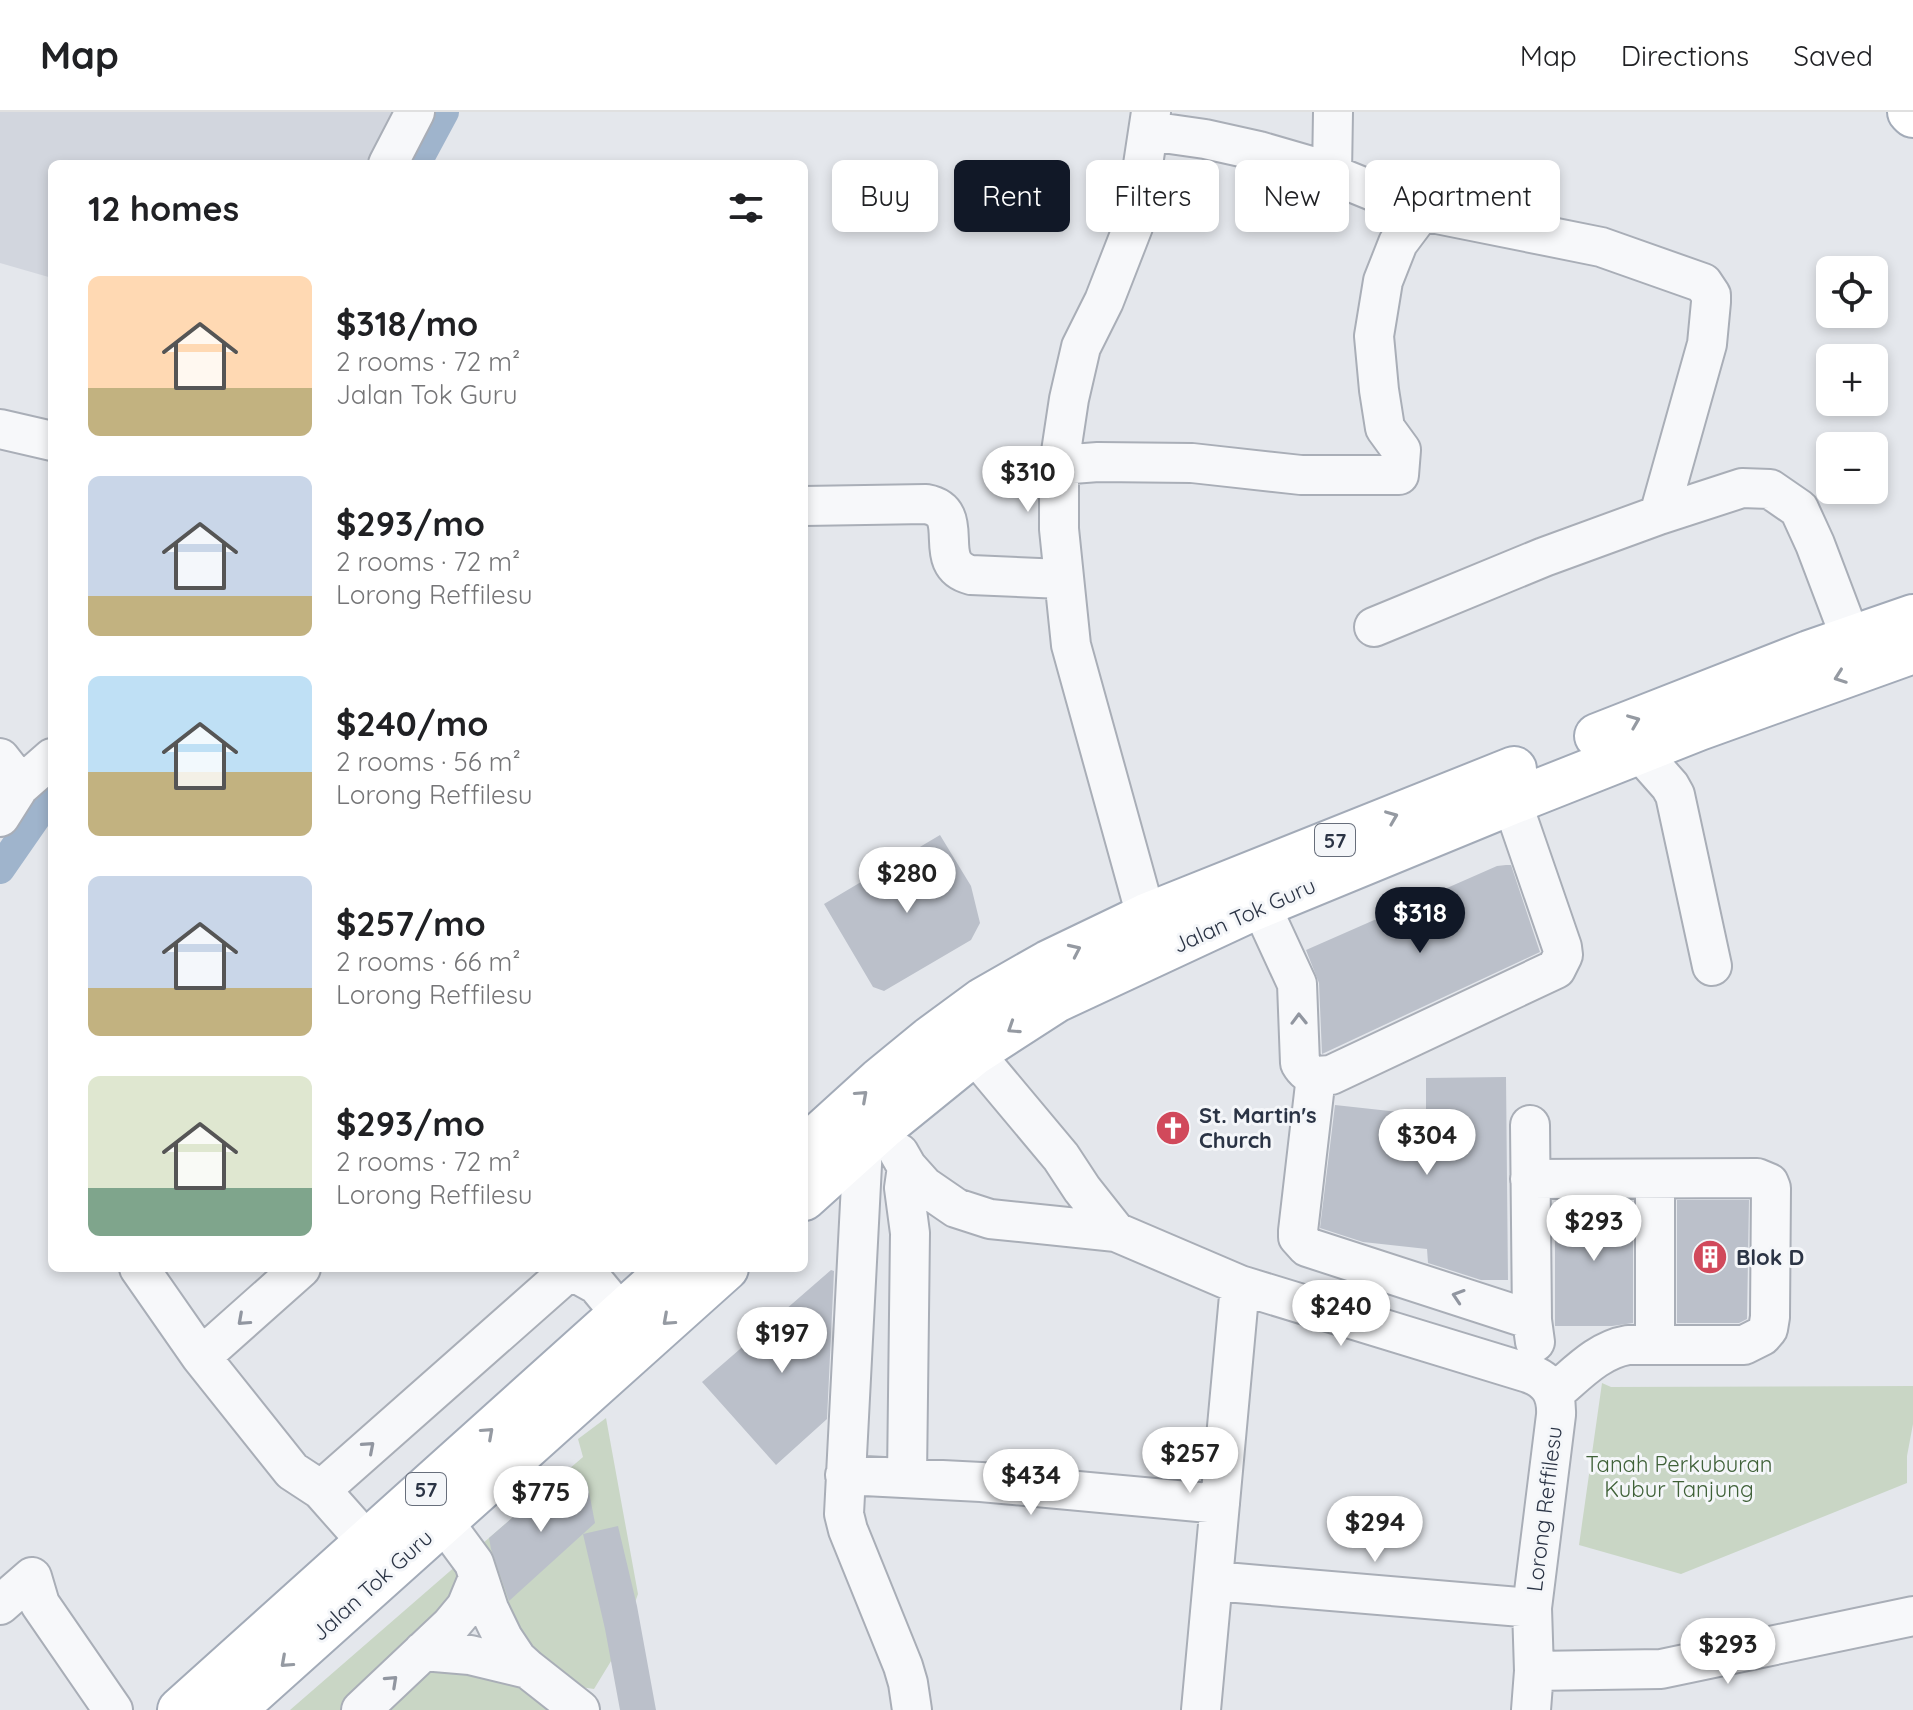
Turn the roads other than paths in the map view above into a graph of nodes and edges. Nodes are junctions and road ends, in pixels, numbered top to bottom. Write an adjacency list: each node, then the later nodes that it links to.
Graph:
1 (415, 112): 4 (street)
2 (1333, 112): 6 (street)
3 (1150, 121): 5 (street); 11 (street)
4 (390, 160)
5 (1290, 160)
6 (1332, 160)
7 (1406, 232): 11 (street)
8 (1526, 232): 13 (street)
9 (0, 429): 10 (street)
10 (48, 440)
11 (1059, 465): 14 (street)
12 (808, 506): 14 (street)
13 (1659, 515): 16 (street); 17 (street)
14 (1062, 579): 23 (street)
15 (1910, 625): 17 (main road, Jalan Tok Guru / 57); 18 (main road, Jalan Tok Guru / 57, one-way to 18)
16 (1374, 627)
17 (1851, 639): 23 (main road, Jalan Tok Guru / 57, one-way to 17)
18 (1639, 751): 21 (main road, Jalan Tok Guru / 57); 24 (street)
19 (48, 761): 20 (street)
20 (6, 787)
21 (1512, 802): 22 (main road, Jalan Tok Guru / 57); 26 (street)
22 (1261, 906): 25 (main road, Jalan Tok Guru / 57, one-way to 25); 26 (street, one-way to 22)
23 (1146, 916): 29 (main road, Jalan Tok Guru / 57, one-way to 23)
24 (1712, 966)
25 (974, 1053): 28 (main road, Jalan Tok Guru / 57); 34 (street)
26 (1316, 1076): 43 (street, one-way to 26)
27 (1530, 1125): 31 (street, Lorong Reffilesu)
28 (873, 1136): 30 (street); 33 (main road, Jalan Tok Guru / 57); 47 (street)
29 (808, 1145)
30 (907, 1167): 34 (street); 48 (street)
31 (1530, 1179): 32 (street); 43 (street, Lorong Reffilesu)
32 (1655, 1179): 44 (street); 44 (street)
33 (808, 1194)
34 (1116, 1232): 41 (street)
35 (142, 1272): 45 (street)
36 (297, 1272): 45 (street, one-way to 45)
37 (566, 1272): 49 (street, one-way to 37)
38 (574, 1272): 42 (street)
39 (668, 1272): 42 (main road, Jalan Tok Guru / 57)
40 (722, 1272): 51 (main road, Jalan Tok Guru / 57, one-way to 51)
41 (1240, 1285): 46 (street); 50 (street)
42 (621, 1314): 52 (main road, Jalan Tok Guru / 57, one-way to 42)
43 (1532, 1320): 46 (street, Lorong Reffilesu)
44 (1655, 1345): 46 (street)
45 (201, 1357): 49 (street)
46 (1546, 1385): 56 (street, Lorong Reffilesu)
47 (845, 1475): 48 (street); 66 (street)
48 (907, 1477): 50 (street)
49 (321, 1490): 52 (street)
50 (1220, 1504): 54 (street)
51 (443, 1521): 53 (street); 63 (main road, Jalan Tok Guru / 57, one-way to 63)
52 (367, 1542): 62 (main road, Jalan Tok Guru / 57)
53 (478, 1578): 58 (street); 59 (street)
54 (1213, 1581): 56 (street); 67 (street)
55 (0, 1605): 61 (street)
56 (1532, 1608): 60 (street, Lorong Reffilesu)
57 (1913, 1616): 60 (street)
58 (423, 1651): 59 (street); 64 (street, one-way to 58)
59 (528, 1669): 65 (street)
60 (1534, 1671): 68 (street, Lorong Reffilesu)
61 (112, 1710)
62 (180, 1710)
63 (233, 1710)
64 (361, 1710)
65 (580, 1710)
66 (912, 1710)
67 (1201, 1710)
68 (1531, 1710)

